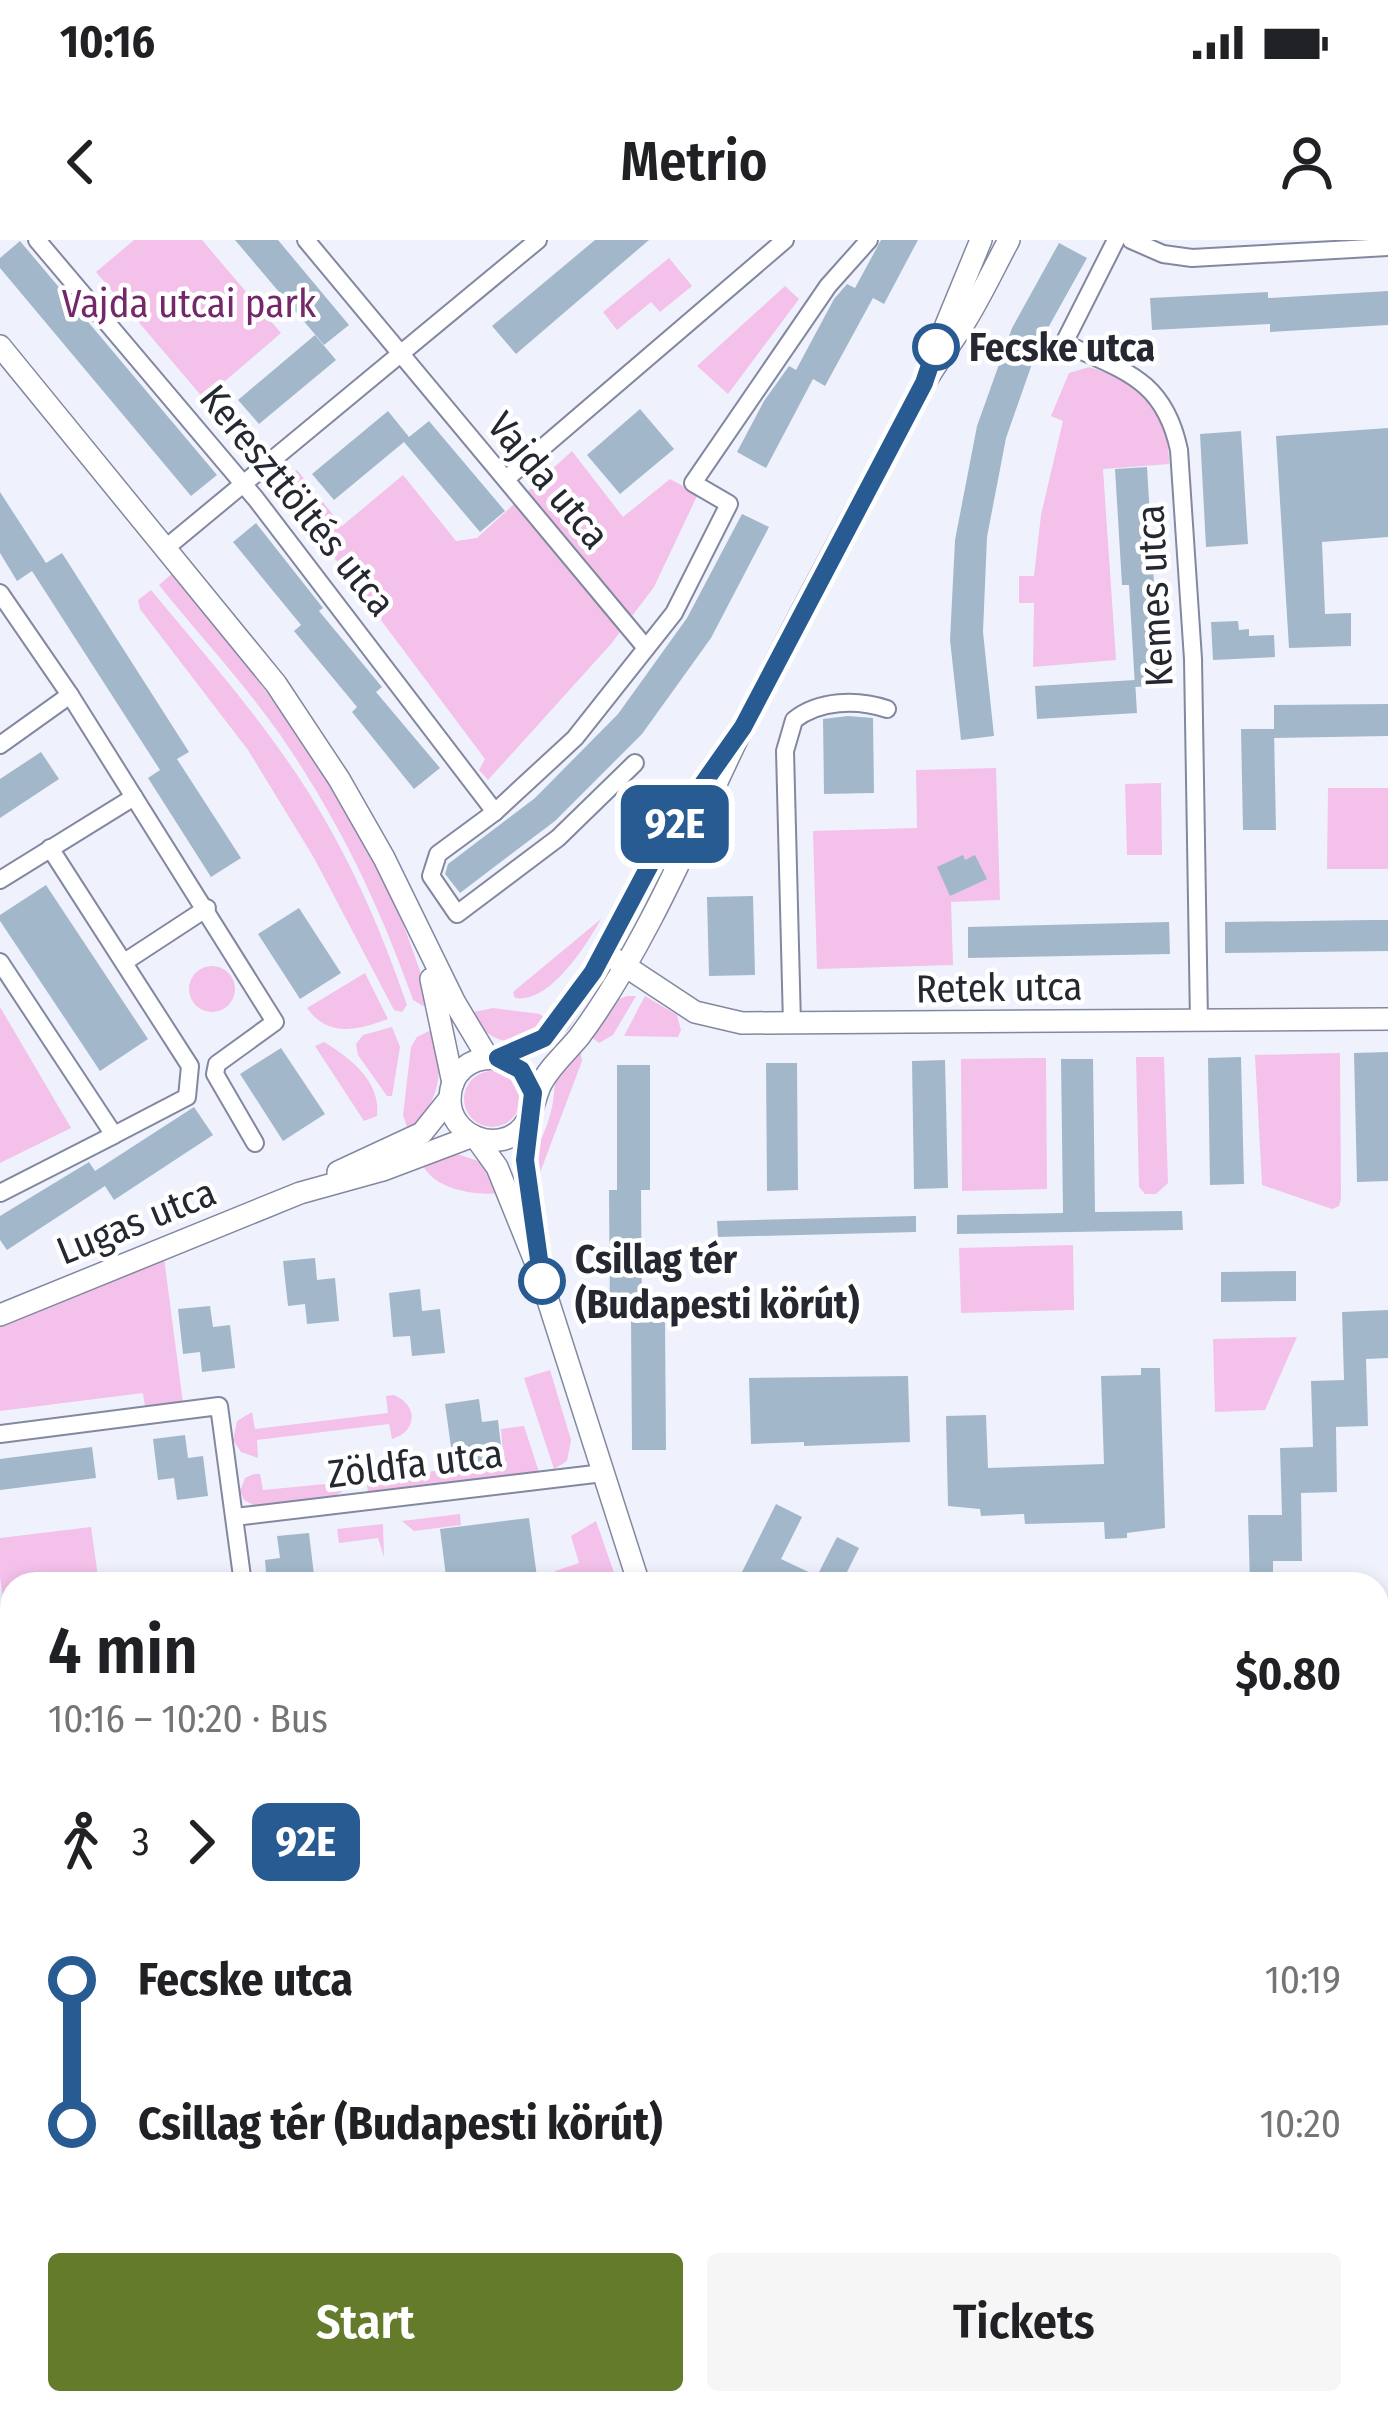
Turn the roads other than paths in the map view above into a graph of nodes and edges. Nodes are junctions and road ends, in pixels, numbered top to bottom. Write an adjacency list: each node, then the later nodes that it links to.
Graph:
1 (37, 240): 15 (street, Kereszttöltés utca)
2 (306, 240): 12 (street, Vajda utca)
3 (538, 240): 12 (street)
4 (785, 240): 14 (street)
5 (869, 240): 18 (street)
6 (981, 240): 13 (street)
7 (1010, 240): 13 (street)
8 (1116, 240): 35 (street, Kemes utca)
9 (1131, 240): 10 (street)
10 (1388, 247)
11 (0, 346): 16 (street)
12 (401, 354): 14 (street, Vajda utca); 15 (street)
13 (924, 383): 21 (street)
14 (506, 479): 18 (street, Vajda utca)
15 (242, 482): 16 (street); 25 (street, Kereszttöltés utca)
16 (166, 547): 29 (street)
17 (0, 593): 19 (street)
18 (646, 648): 25 (street)
19 (70, 695): 22 (street); 24 (street)
20 (887, 709): 36 (street)
21 (743, 727): 30 (street); 33 (street)
22 (0, 745)
23 (635, 763): 25 (street)
24 (134, 796): 26 (street); 28 (street)
25 (495, 812)
26 (50, 848): 27 (street); 32 (street)
27 (0, 880)
28 (207, 908): 32 (street); 42 (street)
29 (412, 915): 37 (street); 38 (street)
30 (604, 952): 33 (street, Retek utca); 37 (street)
31 (0, 962): 40 (street)
32 (125, 962): 40 (street, Lugas utca)
33 (627, 966): 36 (street, Retek utca); 39 (street)
34 (1388, 1019): 35 (street, Retek utca)
35 (1199, 1021): 36 (street, Retek utca)
36 (792, 1024)
37 (493, 1058): 38 (street); 39 (street)
38 (452, 1090): 41 (street); 44 (street, Lugas utca)
39 (531, 1112): 41 (street); 45 (street)
40 (114, 1135): 43 (street, Lugas utca)
41 (475, 1137): 44 (street, Lugas utca); 45 (street)
42 (255, 1143)
43 (0, 1193)
44 (300, 1193): 46 (street, Lugas utca)
45 (537, 1266): 48 (street)
46 (0, 1315)
47 (0, 1434): 49 (street)
48 (603, 1473): 49 (street, Zöldfa utca); 51 (street)
49 (235, 1517): 50 (street)
50 (242, 1572)
51 (635, 1572)

